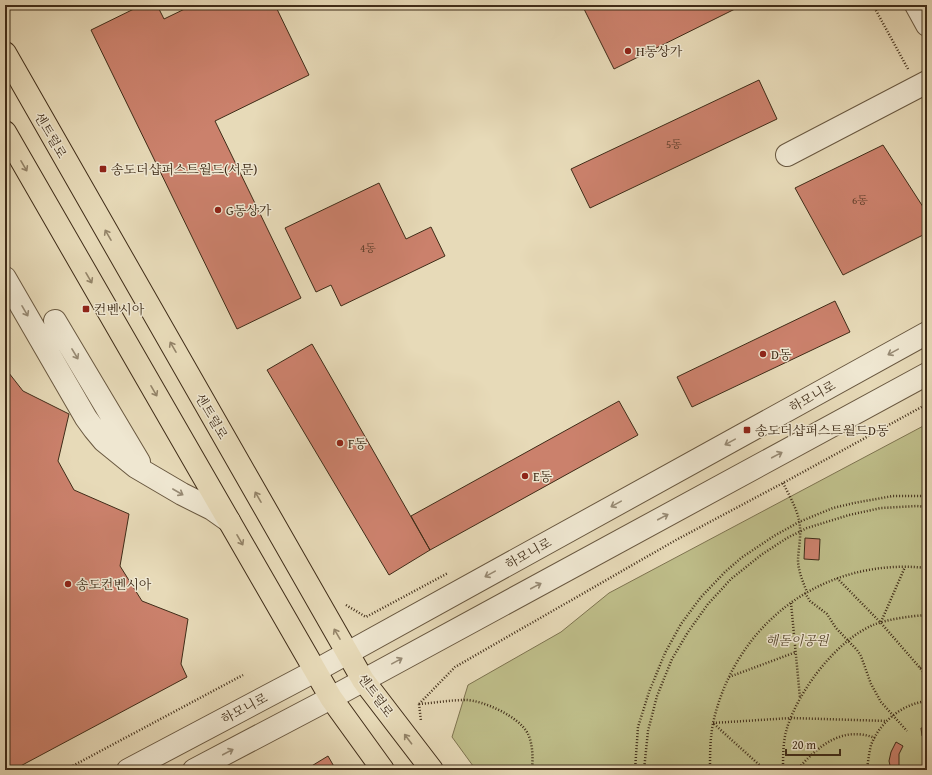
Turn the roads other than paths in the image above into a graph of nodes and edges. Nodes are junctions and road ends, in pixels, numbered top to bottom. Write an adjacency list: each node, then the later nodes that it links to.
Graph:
1 (916, 5): 2 (street)
2 (927, 25)
3 (5, 53): 15 (main road, 센트럴로, one-way to 3)
4 (919, 78): 6 (street)
5 (5, 132): 14 (main road, one-way to 14)
6 (787, 155)
7 (5, 278): 11 (street, one-way to 11)
8 (55, 321): 13 (street, one-way to 13)
9 (927, 333): 15 (street, 하모니로, one-way to 15)
10 (927, 374): 17 (street, one-way to 10)
11 (94, 429): 12 (street); 13 (street)
12 (125, 473)
13 (156, 478): 14 (street, one-way to 14)
14 (229, 521): 16 (main road, one-way to 16)
15 (348, 652): 16 (street, 하모니로); 17 (main road, 센트럴로)
16 (315, 671): 18 (main road); 19 (street, 하모니로)
17 (363, 680): 18 (street); 22 (main road, 센트럴로, one-way to 17)
18 (331, 698): 20 (street, one-way to 18); 21 (main road)
19 (128, 770)
20 (194, 770)
21 (383, 770)
22 (432, 770)

